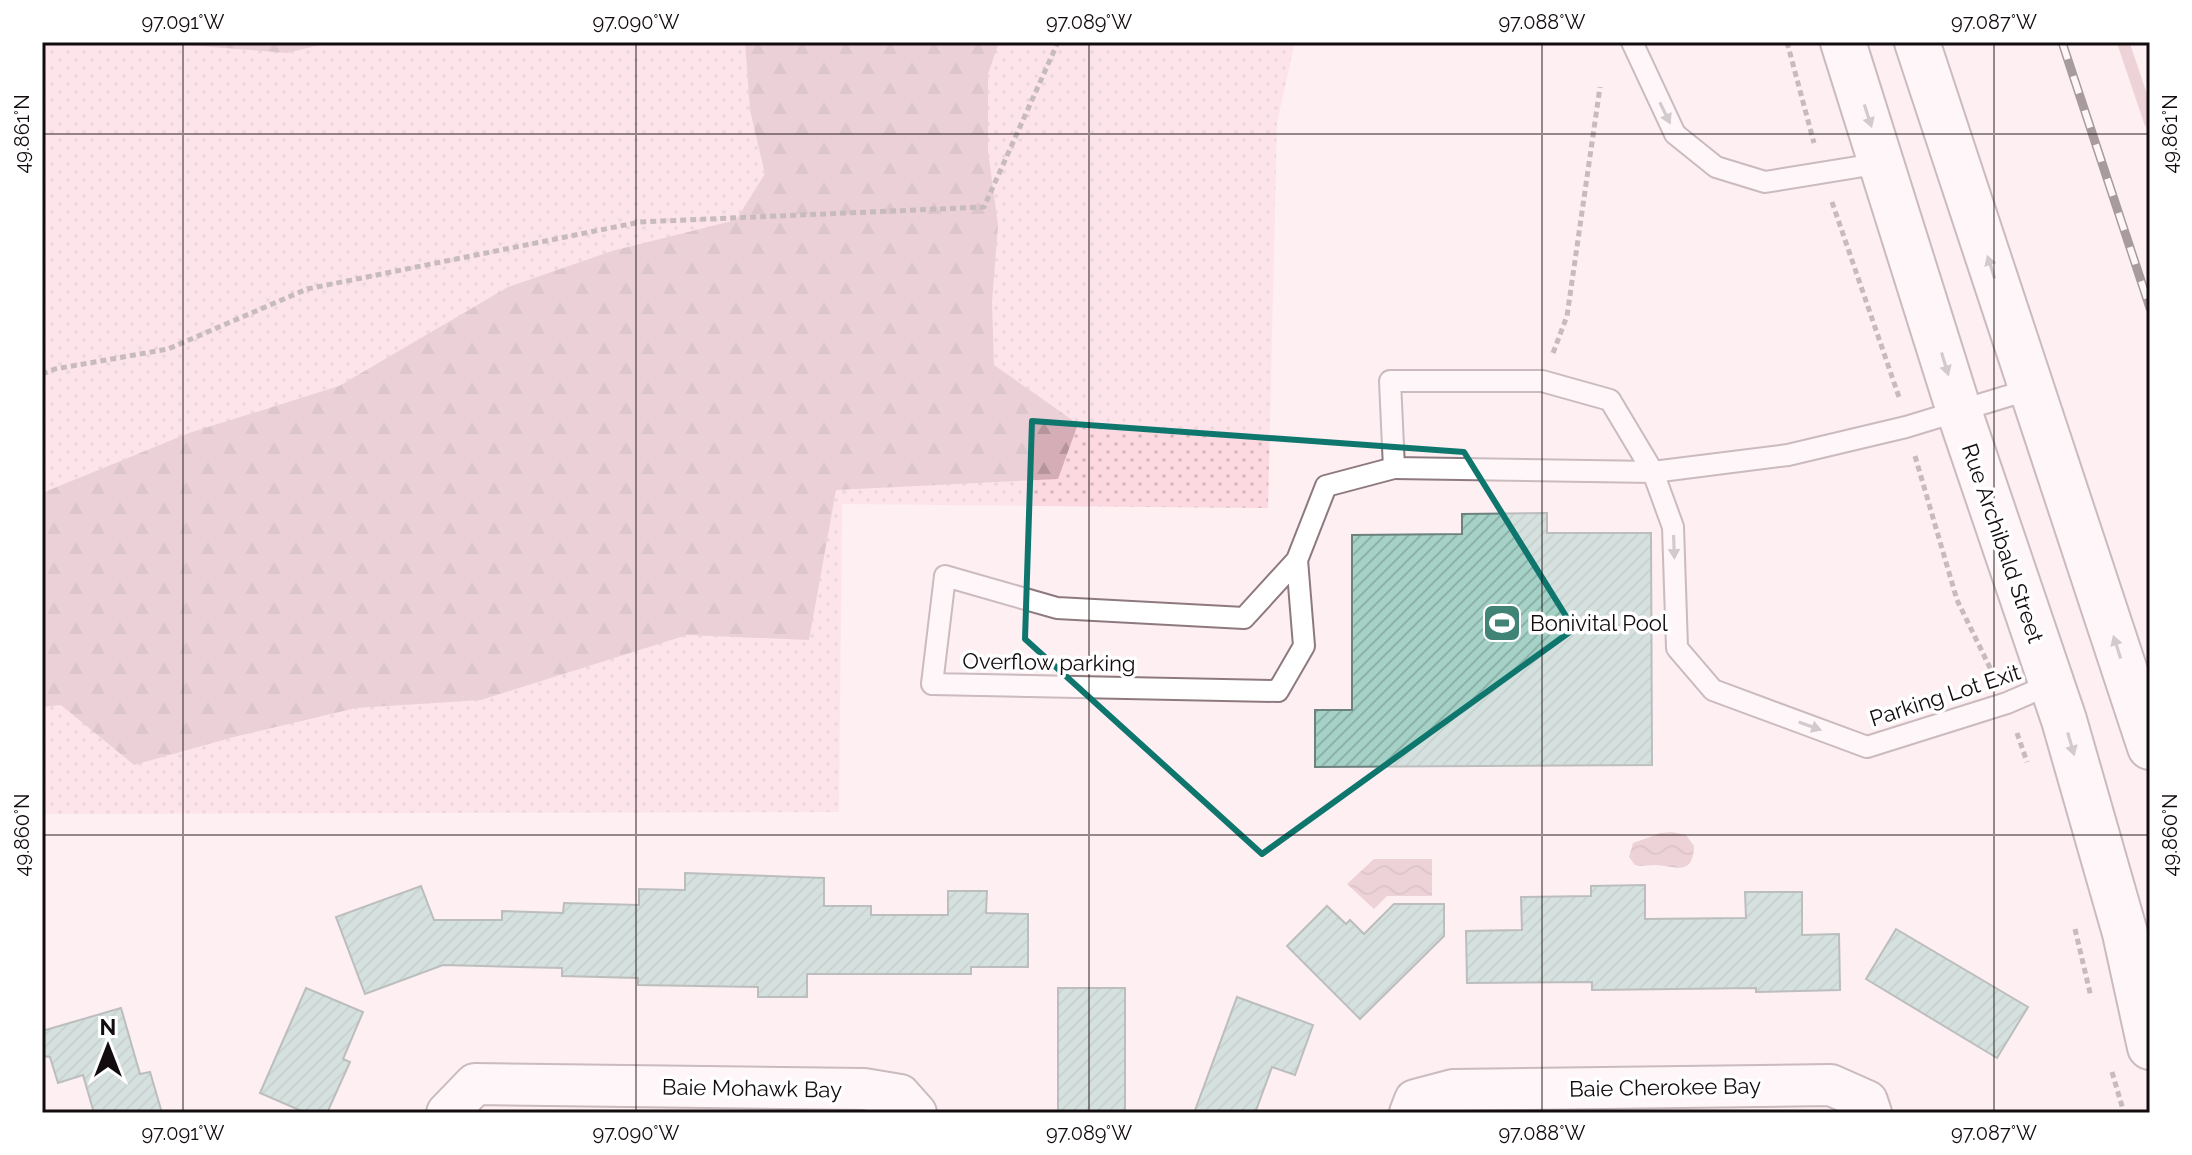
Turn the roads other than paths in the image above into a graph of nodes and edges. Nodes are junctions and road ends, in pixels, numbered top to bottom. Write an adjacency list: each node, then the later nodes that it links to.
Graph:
1 (1632, 42): 4 (lane, one-way to 4)
2 (1843, 42): 4 (main road, Rue Archibald Street, one-way to 4)
3 (1917, 42): 5 (main road, one-way to 3)
4 (1882, 163): 6 (main road, Rue Archibald Street, one-way to 6)
5 (2031, 389): 6 (lane); 11 (main road, one-way to 5)
6 (1959, 411): 8 (lane); 10 (main road, Rue Archibald Street)
7 (1394, 468): 8 (lane); 8 (lane, Parking Lot Exit); 9 (lane, Overflow parking)
8 (1653, 472): 10 (lane, Parking Lot Exit, one-way to 10)
9 (1297, 560): 9 (lane, Overflow parking)
10 (2051, 684): 12 (main road, Rue Archibald Street, one-way to 12)
11 (2150, 747)
12 (2150, 1047)
13 (447, 1113): 14 (street, Baie Mohawk Bay)
14 (916, 1113)
15 (1410, 1113): 16 (street, Baie Cherokee Bay)
16 (1871, 1113)

